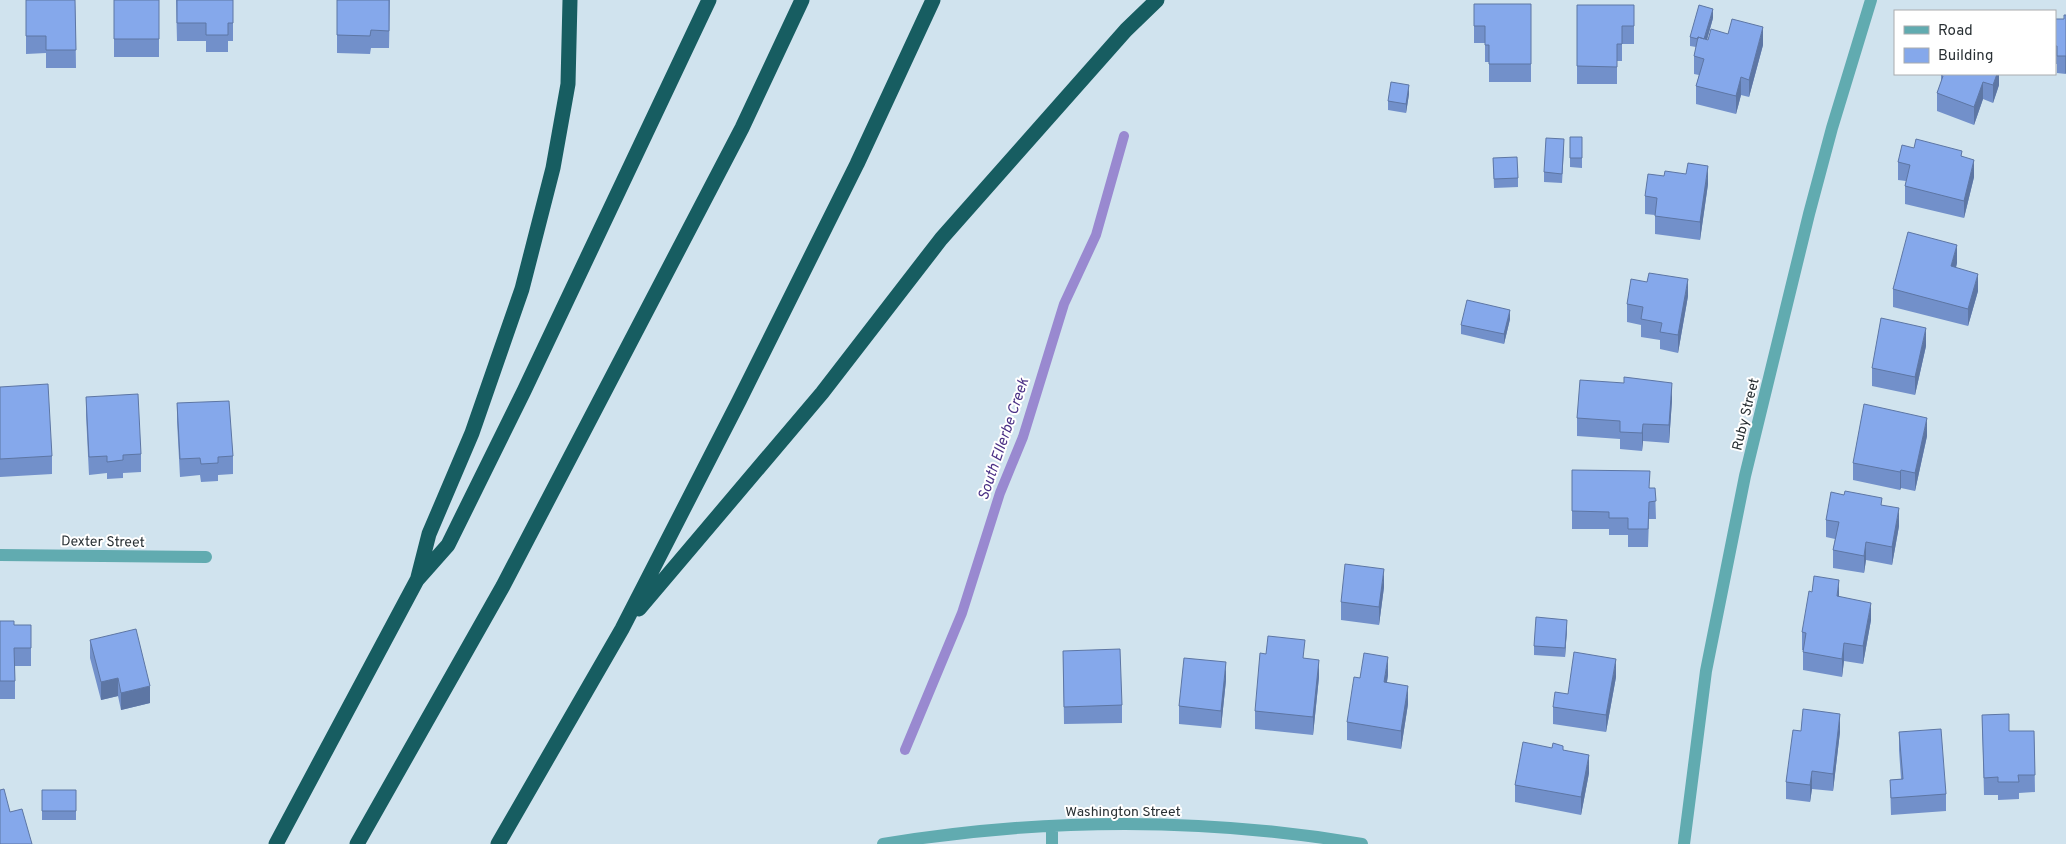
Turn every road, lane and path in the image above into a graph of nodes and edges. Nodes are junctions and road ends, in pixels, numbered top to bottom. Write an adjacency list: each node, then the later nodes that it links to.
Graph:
1 (570, 0): 9 (highway)
2 (709, 0): 9 (highway)
3 (802, 0): 13 (highway)
4 (933, 0): 10 (highway)
5 (1157, 0): 10 (highway)
6 (1871, 0): 18 (street, Ruby Street)
7 (0, 555): 8 (street, Dexter Street)
8 (206, 558)
9 (418, 580): 12 (highway)
10 (622, 629): 14 (highway)
11 (1052, 826): 15 (street, Washington Street); 16 (street); 17 (street, Washington Street)
12 (276, 844)
13 (357, 844)
14 (498, 844)
15 (883, 844)
16 (1052, 844)
17 (1362, 844)
18 (1684, 844)

